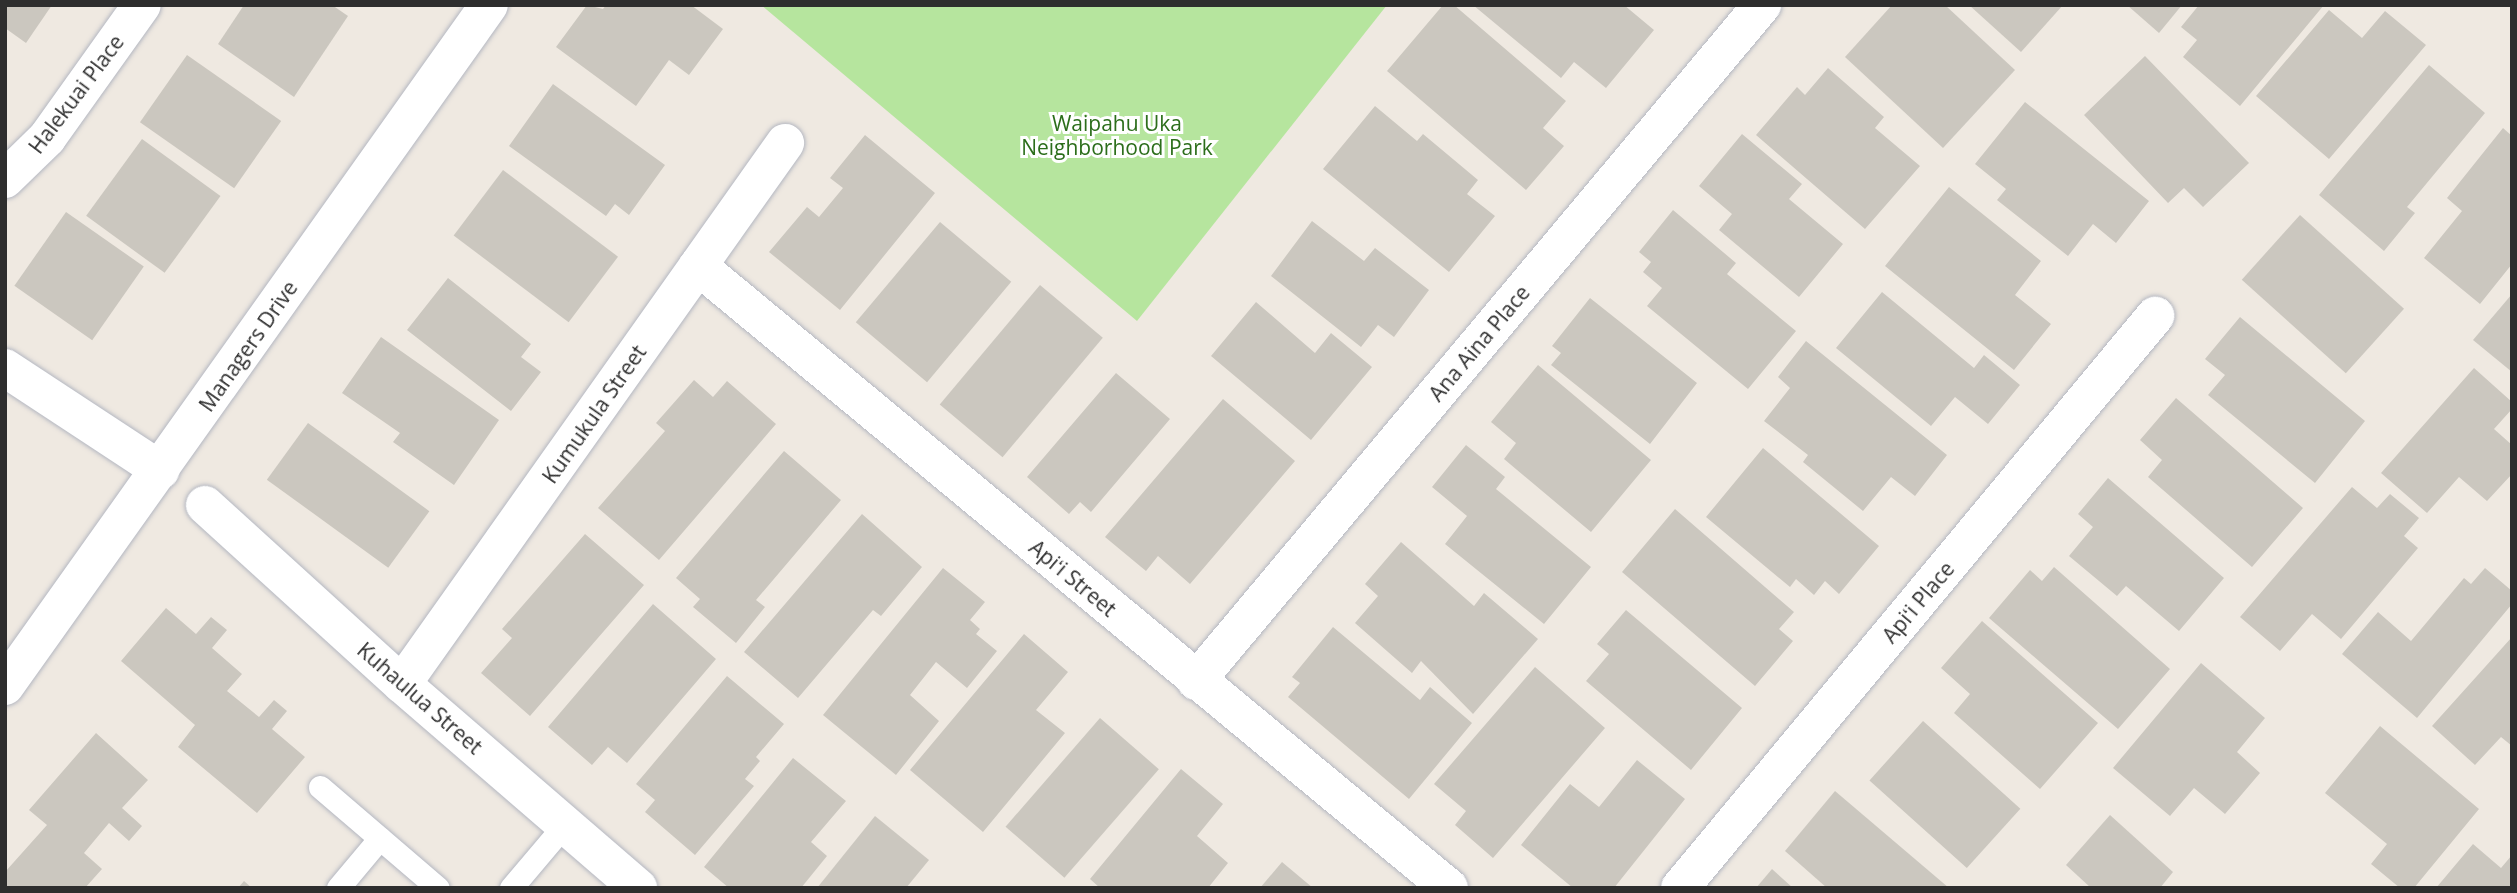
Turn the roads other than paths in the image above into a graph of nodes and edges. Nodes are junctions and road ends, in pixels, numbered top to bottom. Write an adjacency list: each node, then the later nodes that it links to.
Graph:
1 (142, 5): 5 (street, Halekuai Place)
2 (489, 5): 9 (street, Managers Drive)
3 (1762, 5): 11 (street, Ana Aina Place)
4 (785, 144): 6 (street, Kumukula Street)
5 (5, 179)
6 (698, 266): 11 (street, Apiʻi Street); 12 (street, Kumukula Street)
7 (2155, 316): 22 (street, Apiʻi Place)
8 (5, 368): 9 (street)
9 (160, 470): 13 (street, Managers Drive)
10 (205, 505): 12 (street, Kuhaulua Street)
11 (1196, 681): 21 (street, Apiʻi Street)
12 (402, 684): 15 (street, Kuhaulua Street)
13 (5, 686)
14 (320, 788): 16 (lane)
15 (565, 824): 19 (lane); 20 (street, Kuhaulua Street)
16 (380, 838): 17 (lane); 18 (lane)
17 (338, 888)
18 (438, 888)
19 (512, 888)
20 (638, 888)
21 (1449, 888)
22 (1680, 888)

